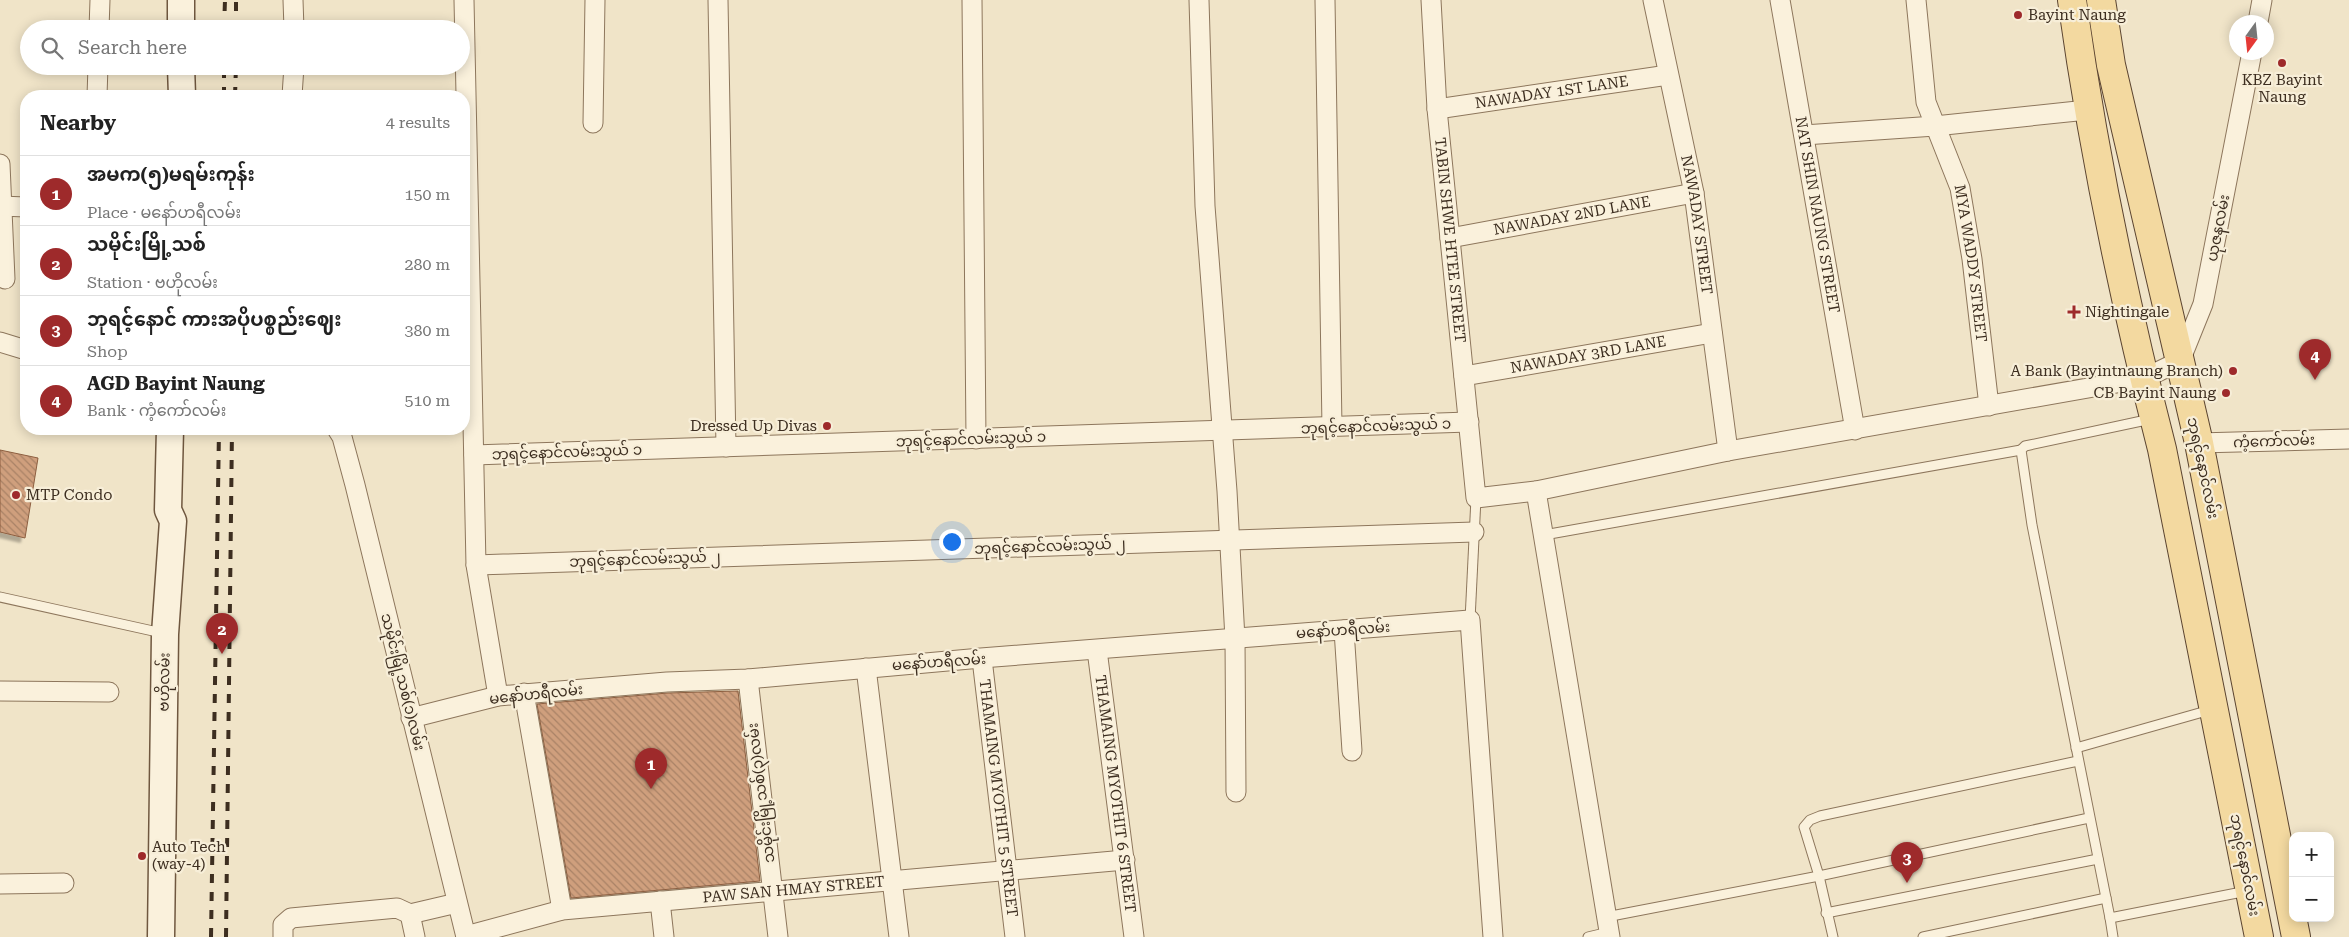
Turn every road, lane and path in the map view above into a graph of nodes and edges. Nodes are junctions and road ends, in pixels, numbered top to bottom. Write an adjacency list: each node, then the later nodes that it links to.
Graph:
1 (100, 0): 18 (street)
2 (181, 0): 19 (main road)
3 (293, 0): 20 (street)
4 (464, 0): 21 (street)
5 (595, 0): 34 (street)
6 (718, 0): 62 (street)
7 (972, 0): 59 (street)
8 (1199, 0): 55 (street)
9 (1325, 0): 53 (street)
10 (1431, 0): 32 (street, TABIN SHWE HTEE STREET)
11 (1653, 0): 27 (street, NAWADAY STREET)
12 (1780, 0): 36 (street, NAT SHIN NAUNG STREET)
13 (1916, 0): 35 (street, MYA WADDY STREET)
14 (2072, 0): 33 (main road, ဘုရင့်နောင်လမ်း)
15 (2100, 0): 47 (main road, ဘုရင့်နောင်လမ်း)
16 (2262, 0): 17 (street)
17 (2259, 15)
18 (99, 20)
19 (181, 20)
20 (294, 20)
21 (464, 20)
22 (2250, 60): 47 (street, ယုဇနလမ်း)
23 (98, 75): 28 (street)
24 (181, 75): 29 (main road)
25 (293, 75): 30 (street)
26 (466, 75): 31 (street)
27 (1668, 75): 32 (street, NAWADAY 1ST LANE); 38 (street, NAWADAY STREET)
28 (97, 90)
29 (182, 90)
30 (292, 90)
31 (466, 90)
32 (1437, 109): 41 (street, TABIN SHWE HTEE STREET)
33 (2087, 110): 35 (street); 49 (main road, ဘုရင့်နောင်လမ်း)
34 (593, 123)
35 (1935, 126): 36 (street); 50 (street, MYA WADDY STREET)
36 (1804, 135): 54 (street, NAT SHIN NAUNG STREET)
37 (0, 164): 39 (street)
38 (1694, 193): 41 (street, NAWADAY 2ND LANE); 44 (street, NAWADAY STREET)
39 (1, 206): 40 (street); 43 (street)
40 (20, 207)
41 (1450, 238): 48 (street, TABIN SHWE HTEE STREET)
42 (470, 273): 66 (street)
43 (5, 279)
44 (1712, 333): 48 (street, NAWADAY 3RD LANE); 65 (street, NAWADAY STREET)
45 (0, 342): 46 (street)
46 (20, 348)
47 (2180, 361): 49 (street); 61 (main road, ဘုရင့်နောင်လမ်း)
48 (1464, 376): 52 (street, TABIN SHWE HTEE STREET)
49 (2145, 378): 50 (street); 51 (main road, ဘုရင့်နောင်လမ်း)
50 (1989, 406): 54 (street)
51 (2154, 419): 63 (main road, ဘုရင့်နောင်လမ်း); 64 (lane)
52 (1469, 422): 53 (street, ဘုရင့်နောင်လမ်းသွယ် ၁); 67 (street, TABIN SHWE HTEE STREET)
53 (1332, 427): 55 (street, ဘုရင့်နောင်လမ်းသွယ် ၁)
54 (1855, 430): 65 (street)
55 (1221, 431): 59 (street, ဘုရင့်နောင်လမ်းသွယ် ၁); 72 (street)
56 (170, 435): 69 (main road, ဗဟိုလမ်း)
57 (183, 435): 69 (main road)
58 (341, 435): 88 (street, သမိုင်းမြို့သစ်(၁)လမ်း)
59 (976, 439): 62 (street, ဘုရင့်နောင်လမ်းသွယ် ၁)
60 (2349, 439): 61 (street, ကံ့ကော်လမ်း)
61 (2198, 443): 63 (main road); 126 (main road, ဘုရင့်နောင်လမ်း)
62 (726, 447): 66 (street, ဘုရင့်နောင်လမ်းသွယ် ၁)
63 (2162, 449): 87 (main road, ဘုရင့်နောင်လမ်း)
64 (2021, 450): 71 (lane); 89 (lane)
65 (1728, 451): 68 (street)
66 (474, 455): 73 (street)
67 (1475, 489): 68 (street); 70 (lane)
68 (1536, 491): 71 (street)
69 (173, 521): 77 (main road, ဗဟိုလမ်း)
70 (1474, 532): 72 (street, ဘုရင့်နောင်လမ်းသွယ် ၂); 75 (lane)
71 (1544, 535): 110 (street)
72 (1229, 540): 73 (street, ဘုရင့်နောင်လမ်းသွယ် ၂); 78 (street)
73 (476, 565): 86 (street)
74 (0, 597): 77 (lane)
75 (1470, 620): 76 (street, မနော်ဟရီလမ်း); 120 (street)
76 (1344, 630): 78 (street, မနော်ဟရီလမ်း); 90 (street)
77 (165, 634): 112 (main road, ဗဟိုလမ်း)
78 (1235, 639): 79 (street, မနော်ဟရီလမ်း); 92 (street)
79 (1097, 650): 80 (street, မနော်ဟရီလမ်း); 95 (street, THAMAING MYOTHIT 6 STREET)
80 (982, 659): 81 (street, မနော်ဟရီလမ်း); 96 (street, THAMAING MYOTHIT 5 STREET)
81 (866, 668): 82 (street, မနော်ဟရီလမ်း); 98 (street)
82 (748, 679): 85 (street, မနော်ဟရီလမ်း); 101 (street, သမိုင်းမြို့သစ်(၃)လမ်း)
83 (0, 691): 84 (street)
84 (109, 692)
85 (524, 693): 86 (street, မနော်ဟရီလမ်း); 106 (street)
86 (498, 696): 88 (street, မနော်ဟရီလမ်း)
87 (2215, 709): 89 (lane); 102 (main road, ဘုရင့်နောင်လမ်း)
88 (411, 718): 105 (street, သမိုင်းမြို့သစ်(၁)လမ်း)
89 (2076, 748): 91 (lane)
90 (1352, 750)
91 (2078, 761): 93 (lane); 97 (lane)
92 (1236, 792)
93 (2089, 818): 94 (lane); 97 (lane)
94 (2098, 859): 103 (lane); 107 (lane)
95 (1125, 860): 96 (street, PAW SAN HMAY STREET); 119 (street, THAMAING MYOTHIT 6 STREET)
96 (1006, 870): 98 (street, PAW SAN HMAY STREET); 118 (street, THAMAING MYOTHIT 5 STREET)
97 (1819, 876): 107 (lane); 110 (lane)
98 (892, 880): 101 (street, PAW SAN HMAY STREET); 117 (street)
99 (64, 883): 100 (street)
100 (0, 884)
101 (773, 890): 104 (street, PAW SAN HMAY STREET); 116 (street, သမိုင်းမြို့သစ်(၃)လမ်း)
102 (2250, 891): 109 (lane); 125 (main road, ဘုရင့်နောင်လမ်း)
103 (2106, 898): 109 (lane); 123 (lane)
104 (660, 901): 106 (street, PAW SAN HMAY STREET); 115 (street)
105 (457, 903): 108 (street); 111 (street, သမိုင်းမြို့သစ်(၁)လမ်း)
106 (562, 910): 111 (street, PAW SAN HMAY STREET)
107 (1826, 913): 122 (lane)
108 (410, 914): 113 (street); 114 (street)
109 (2110, 918): 124 (lane)
110 (1608, 929): 121 (lane)
111 (466, 936)
112 (161, 937)
113 (283, 937)
114 (415, 937)
115 (664, 937)
116 (778, 937)
117 (899, 937)
118 (1015, 937)
119 (1134, 937)
120 (1493, 937)
121 (1588, 937)
122 (1832, 937)
123 (1923, 937)
124 (2113, 937)
125 (2259, 937)
126 (2296, 937)

